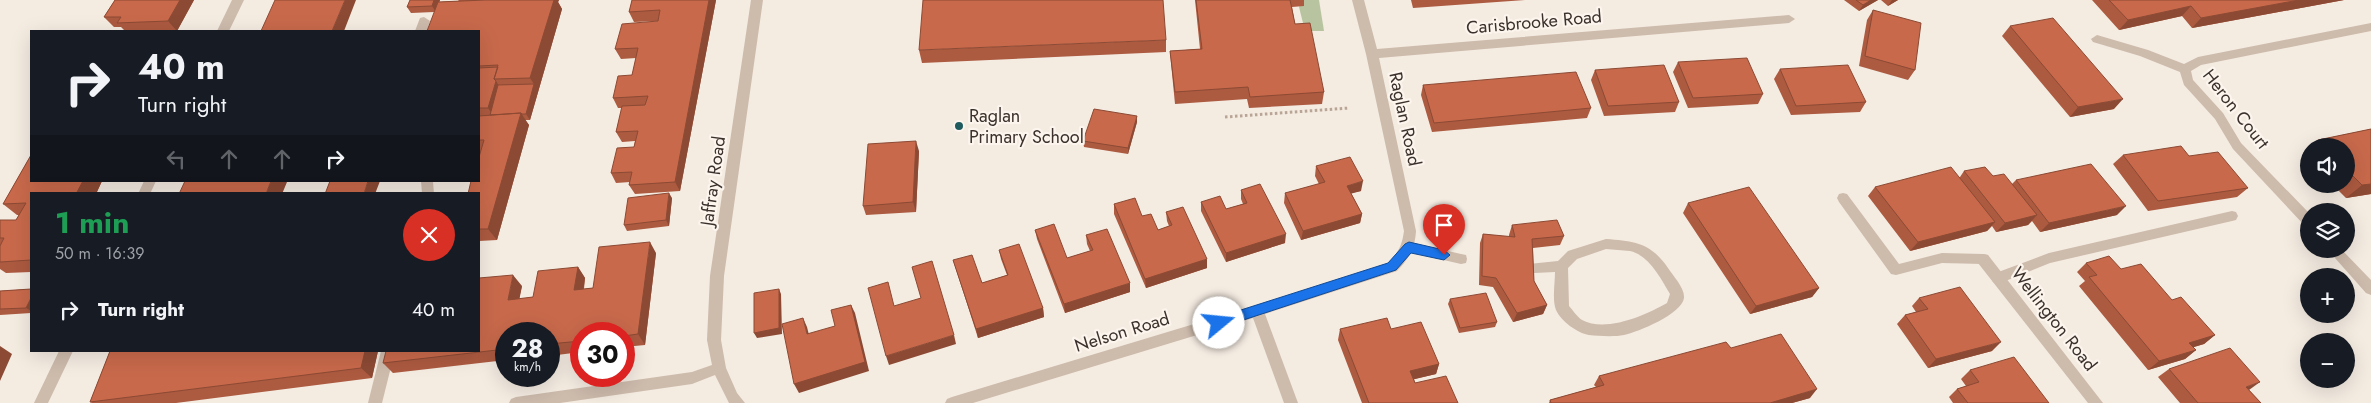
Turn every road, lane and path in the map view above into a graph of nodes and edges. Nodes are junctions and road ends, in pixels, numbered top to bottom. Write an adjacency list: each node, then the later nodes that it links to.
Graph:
1 (238, 0): 6 (street)
2 (757, 0): 25 (street, Jaffray Road)
3 (1358, 0): 8 (street, Raglan Road)
4 (1789, 18): 8 (street, Carisbrooke Road)
5 (2371, 27): 9 (street, Heron Court)
6 (223, 30)
7 (2097, 39): 9 (street)
8 (1372, 54): 15 (street, Raglan Road)
9 (2185, 69): 13 (street, Heron Court)
10 (1349, 108): 11 (path)
11 (1225, 117)
12 (1843, 198): 20 (street, Wellington Road)
13 (2300, 212)
14 (2232, 216): 20 (street)
15 (1409, 247): 17 (street); 22 (street, Nelson Road)
16 (2342, 258): 21 (street)
17 (1461, 259)
18 (1561, 266): 18 (street); 19 (street)
19 (1534, 268)
20 (1998, 278): 32 (street, Wellington Road)
21 (2371, 289)
22 (1257, 311): 30 (street, Nelson Road); 31 (street)
23 (66, 352): 26 (street)
24 (388, 352): 27 (street)
25 (719, 368): 28 (street); 29 (street, Jaffray Road)
26 (41, 403)
27 (375, 403)
28 (516, 403)
29 (738, 403)
30 (952, 403)
31 (1291, 403)
32 (2096, 403)

